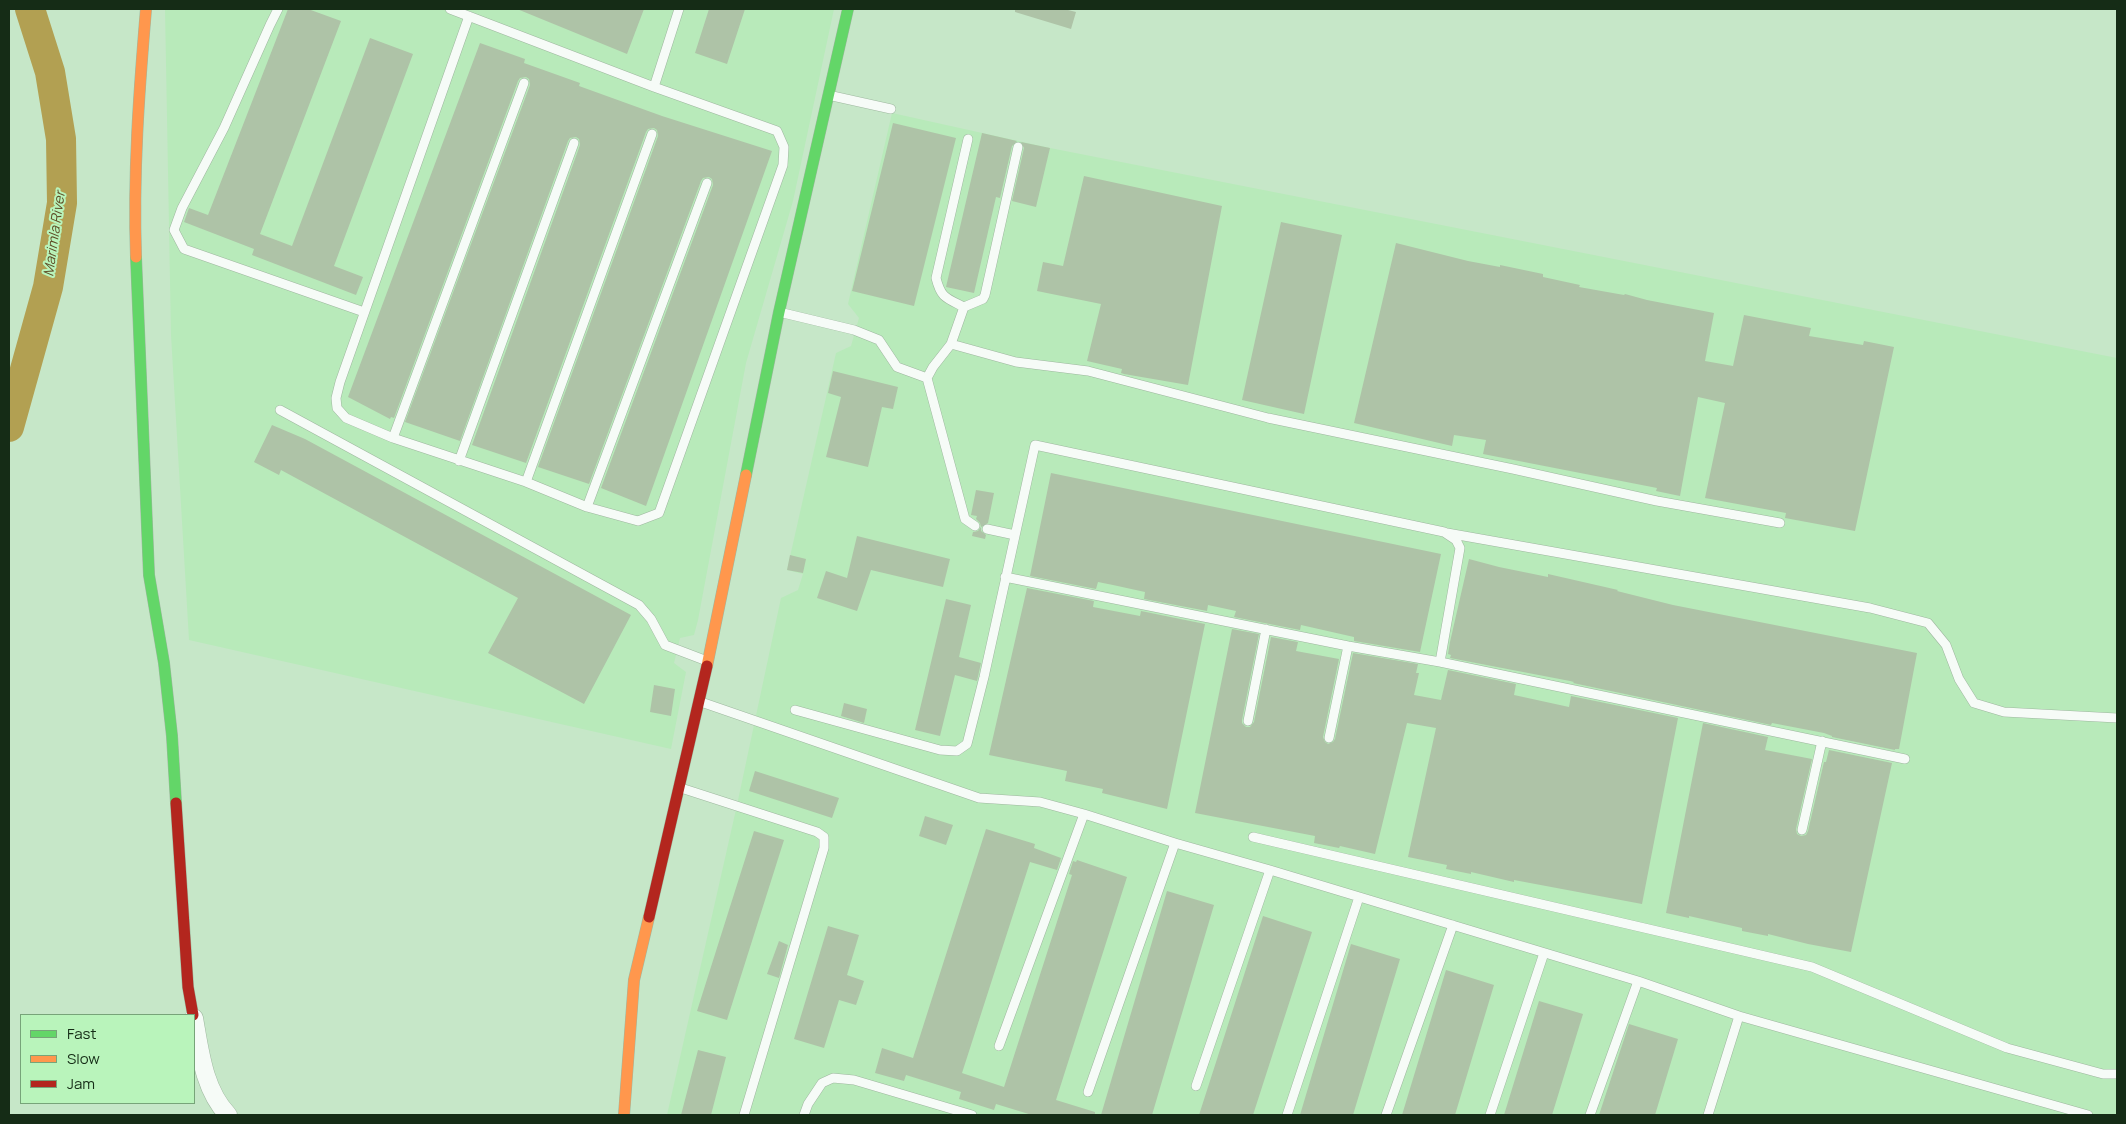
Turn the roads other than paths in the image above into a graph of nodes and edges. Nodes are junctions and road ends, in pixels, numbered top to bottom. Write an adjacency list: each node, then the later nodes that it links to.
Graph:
1 (146, 9): 53 (street)
2 (278, 9): 17 (lane)
3 (450, 9): 6 (lane)
4 (679, 9): 8 (lane)
5 (848, 9): 9 (street)
6 (470, 16): 8 (lane); 17 (lane)
7 (524, 83): 22 (lane)
8 (654, 87): 25 (lane)
9 (828, 95): 10 (lane); 18 (street)
10 (891, 109)
11 (652, 134): 24 (lane)
12 (968, 139): 16 (lane)
13 (574, 143): 23 (lane)
14 (1018, 147): 16 (lane)
15 (707, 183): 25 (lane)
16 (964, 307): 19 (lane)
17 (364, 312): 22 (lane)
18 (779, 312): 20 (lane); 34 (street)
19 (951, 344): 20 (lane); 26 (lane)
20 (927, 378): 27 (lane)
21 (280, 410): 34 (lane)
22 (393, 438): 23 (lane)
23 (459, 461): 24 (lane)
24 (526, 482): 25 (lane)
25 (588, 507)
26 (1780, 524)
27 (975, 526)
28 (987, 529): 30 (lane)
29 (1444, 532): 30 (lane); 35 (lane); 38 (lane)
30 (1015, 535): 31 (lane)
31 (1006, 577): 32 (lane); 37 (lane)
32 (1266, 629): 33 (lane); 39 (lane)
33 (1348, 646): 35 (lane); 40 (lane)
34 (708, 661): 36 (street)
35 (1440, 662): 41 (lane)
36 (700, 702): 43 (street); 44 (lane)
37 (795, 710)
38 (2117, 718)
39 (1248, 721)
40 (1329, 738)
41 (1822, 741): 42 (lane); 45 (lane)
42 (1905, 759)
43 (680, 788): 61 (street); 62 (lane)
44 (1084, 814): 47 (lane); 56 (lane)
45 (1802, 830)
46 (1253, 837): 57 (lane)
47 (1175, 843): 48 (lane); 59 (lane)
48 (1270, 870): 49 (lane); 58 (lane)
49 (1359, 897): 50 (lane); 65 (lane)
50 (1453, 925): 51 (lane); 66 (lane)
51 (1544, 953): 52 (lane); 67 (lane)
52 (1638, 981): 54 (lane); 68 (lane)
53 (193, 1014)
54 (1739, 1016): 69 (lane); 70 (lane)
55 (195, 1022): 60 (street)
56 (999, 1046)
57 (2117, 1074)
58 (1196, 1086)
59 (1088, 1092)
60 (228, 1115)
61 (624, 1115)
62 (744, 1115)
63 (804, 1115): 64 (lane)
64 (972, 1115)
65 (1286, 1115)
66 (1386, 1115)
67 (1490, 1115)
68 (1590, 1115)
69 (1708, 1115)
70 (2088, 1115)

